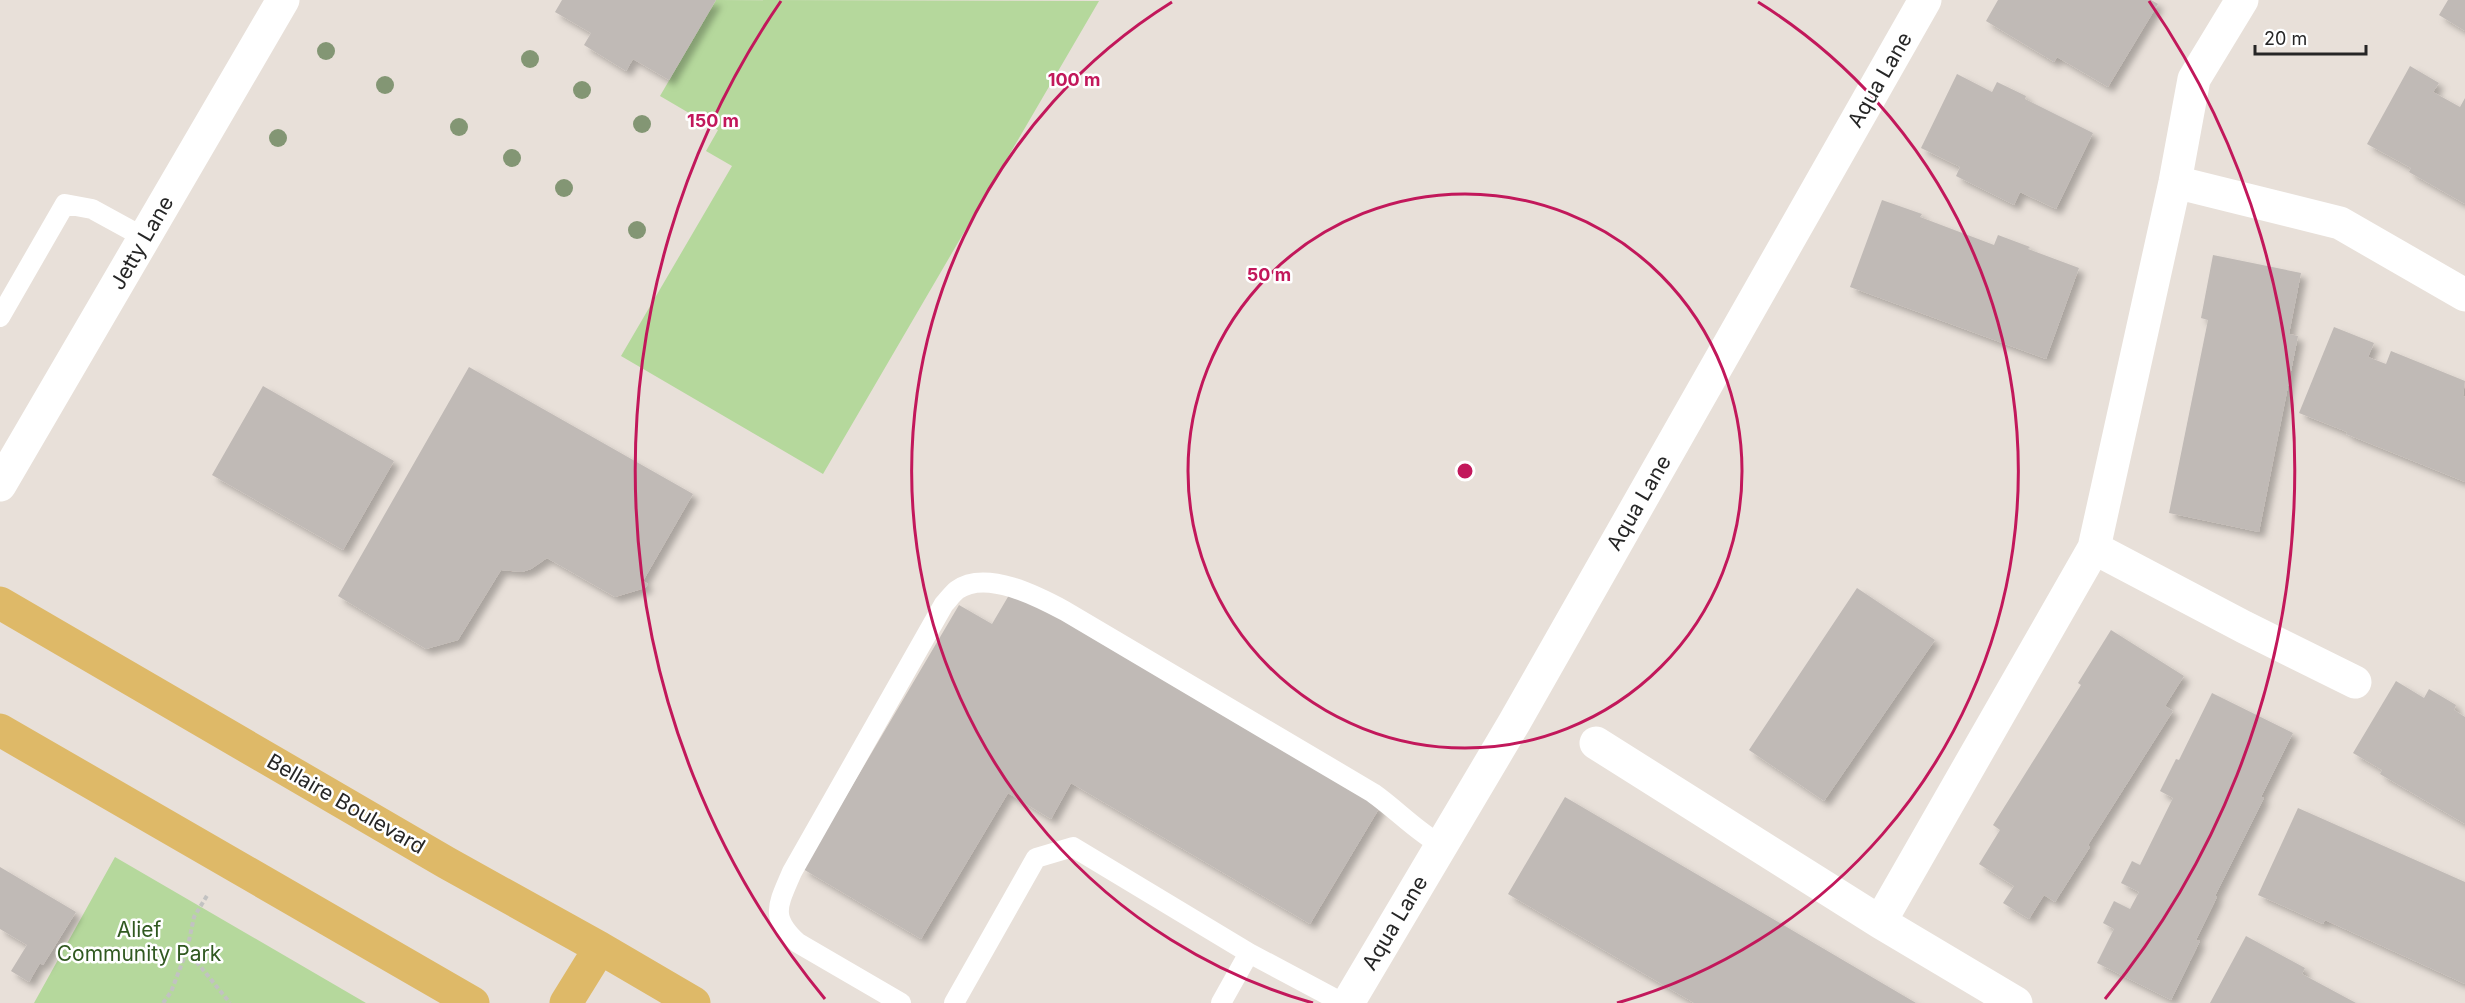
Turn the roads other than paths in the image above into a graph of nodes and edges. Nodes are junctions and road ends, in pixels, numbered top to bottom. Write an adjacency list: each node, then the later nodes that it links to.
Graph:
1 (283, 0): 5 (street, Jetty Lane)
2 (1925, 0): 15 (street, Aqua Lane)
3 (2242, 0): 4 (street)
4 (2175, 182): 6 (street); 10 (street)
5 (145, 238): 7 (lane); 8 (street, Jetty Lane)
6 (2465, 295)
7 (0, 317)
8 (8, 451): 9 (street, Jetty Lane)
9 (0, 485)
10 (2094, 548): 12 (street); 16 (street)
11 (0, 603): 17 (main road, Bellaire Boulevard)
12 (2355, 682)
13 (0, 730): 19 (main road)
14 (1596, 743): 16 (street)
15 (1441, 845): 22 (lane); 26 (street, Aqua Lane)
16 (1880, 922): 27 (street)
17 (600, 948): 20 (main road); 21 (main road, Bellaire Boulevard)
18 (1249, 953): 23 (lane); 24 (lane); 25 (lane)
19 (473, 1003)
20 (566, 1003)
21 (694, 1003)
22 (901, 1003)
23 (954, 1003)
24 (1221, 1003)
25 (1343, 1003)
26 (1348, 1003)
27 (2016, 1003)

